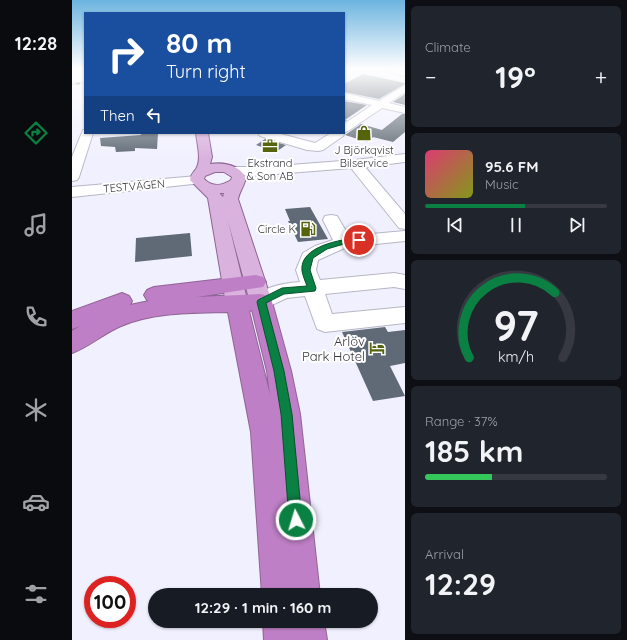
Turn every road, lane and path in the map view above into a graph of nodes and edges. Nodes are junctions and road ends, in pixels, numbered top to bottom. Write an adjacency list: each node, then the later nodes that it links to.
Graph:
1 (357, 99): 3 (street)
2 (387, 99): 3 (street)
3 (379, 104): 4 (street); 5 (street)
4 (405, 110)
5 (345, 128)
6 (86, 134): 15 (street)
7 (202, 134): 16 (main road)
8 (213, 134): 14 (main road)
9 (267, 134): 10 (street)
10 (337, 134)
11 (405, 158): 13 (street)
12 (405, 164): 13 (street)
13 (358, 167): 14 (street); 18 (street)
14 (227, 168): 16 (main road); 16 (main road); 26 (main road)
15 (72, 177)
16 (201, 180): 17 (street, TESTVÄGEN); 26 (main road)
17 (72, 192)
18 (384, 199): 19 (street); 21 (street)
19 (405, 199)
20 (331, 220): 23 (street)
21 (405, 224)
22 (405, 236): 23 (street)
23 (343, 241): 25 (street)
24 (405, 282): 25 (street)
25 (312, 288): 26 (street); 27 (street)
26 (247, 293): 28 (highway); 29 (highway); 30 (highway); 31 (highway)
27 (405, 315)
28 (72, 320)
29 (72, 342)
30 (279, 588)
31 (301, 588)
32 (283, 628): 34 (highway)
33 (305, 628): 35 (highway)
34 (284, 640)
35 (306, 640)

